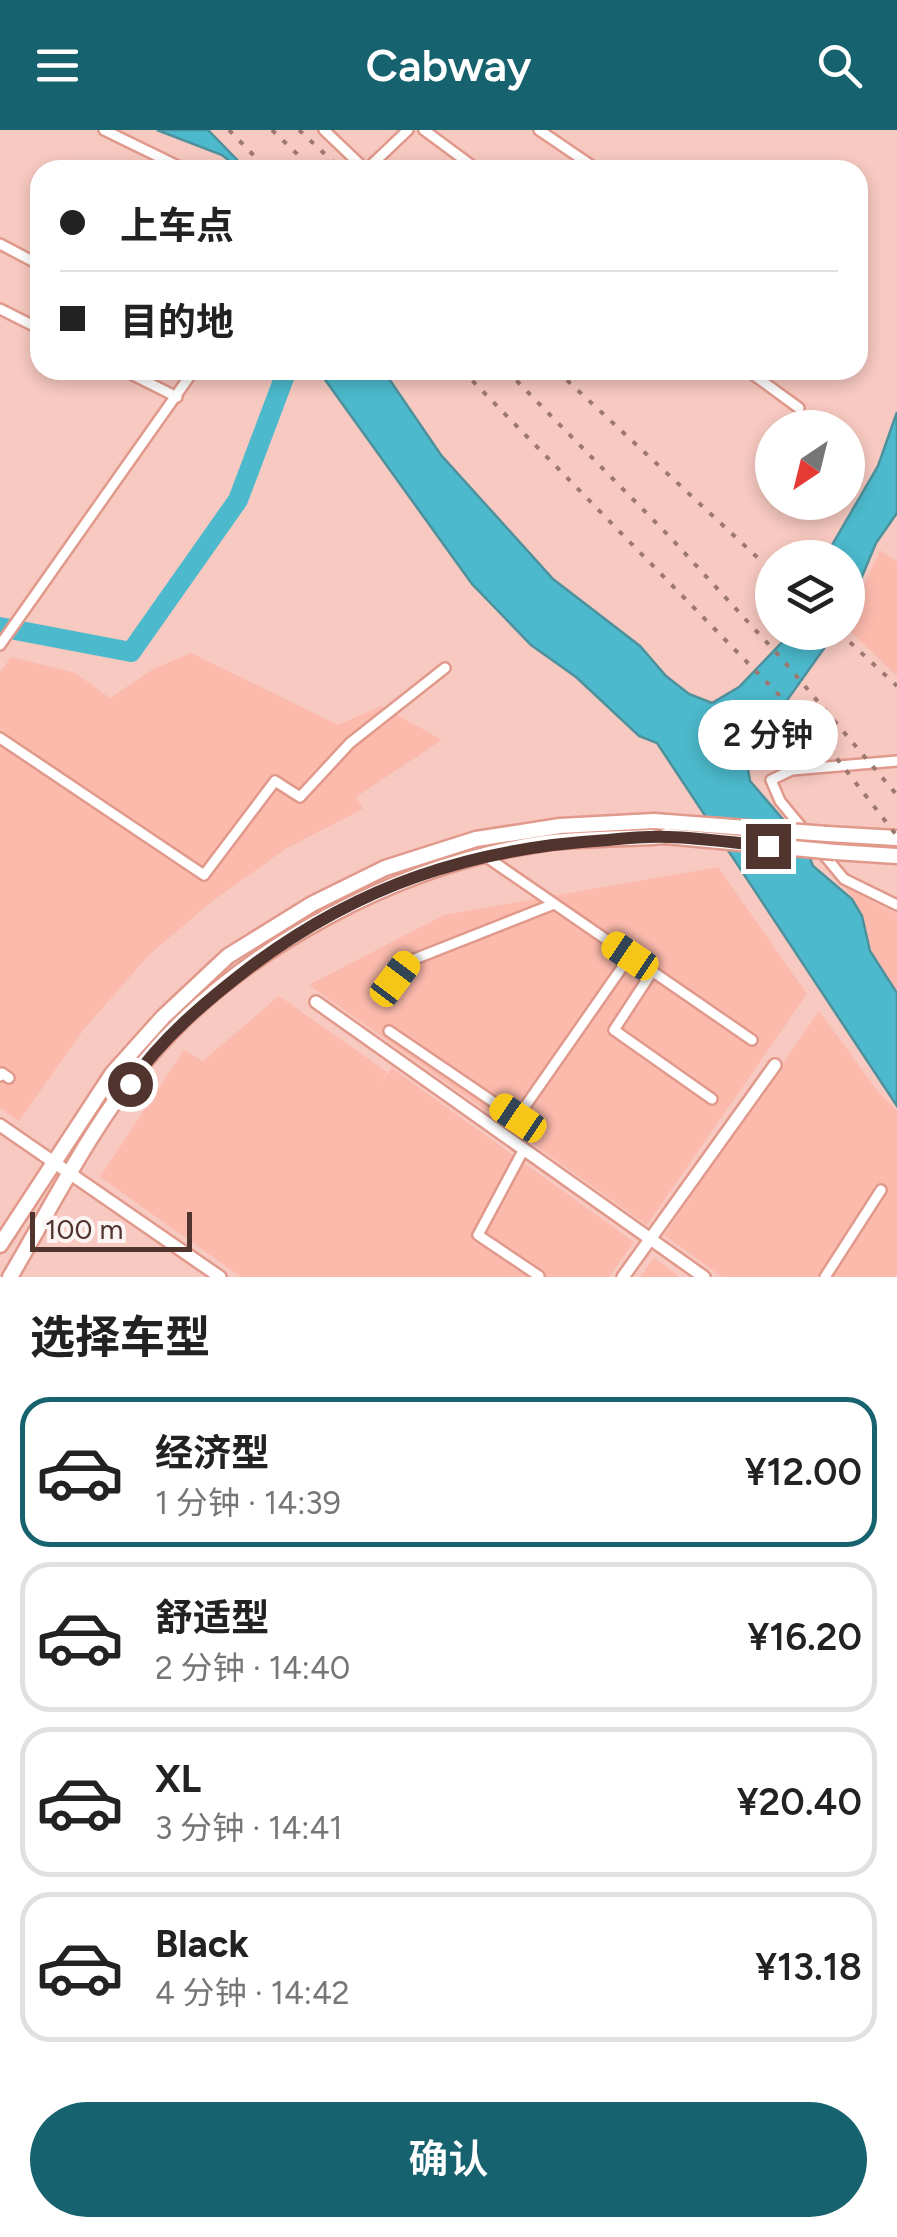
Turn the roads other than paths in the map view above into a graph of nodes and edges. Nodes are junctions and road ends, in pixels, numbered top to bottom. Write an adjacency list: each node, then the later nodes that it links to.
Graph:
1 (104, 130): 6 (street)
2 (324, 130): 7 (street)
3 (408, 130): 8 (street)
4 (424, 130): 9 (street)
5 (539, 130): 10 (street)
6 (166, 160)
7 (356, 160)
8 (376, 160)
9 (464, 160)
10 (583, 160)
11 (0, 244): 12 (street)
12 (30, 260)
13 (0, 309): 14 (street)
14 (30, 323)
15 (143, 380): 18 (street)
16 (188, 380): 18 (street)
17 (761, 380): 19 (street)
18 (177, 397): 20 (street)
19 (799, 408)
20 (0, 645)
21 (445, 668): 22 (street)
22 (0, 738)
23 (897, 761): 28 (street)
24 (897, 838): 39 (main road, bridge)
25 (485, 856): 26 (main road, bridge); 27 (street); 40 (main road)
26 (897, 856)
27 (554, 904): 29 (street); 31 (street)
28 (897, 905)
29 (630, 956): 30 (street); 33 (street)
30 (652, 972): 34 (street); 36 (street)
31 (382, 996)
32 (316, 1002): 38 (street)
33 (389, 1031)
34 (752, 1040)
35 (775, 1066): 42 (street)
36 (712, 1099)
37 (0, 1126): 39 (street)
38 (524, 1149): 42 (street); 44 (street)
39 (51, 1162): 40 (street); 43 (main road)
40 (70, 1175): 45 (main road); 46 (street)
41 (881, 1190): 49 (street)
42 (651, 1239): 47 (street); 48 (street)
43 (0, 1245)
44 (539, 1276)
45 (10, 1277)
46 (220, 1277)
47 (623, 1277)
48 (704, 1277)
49 (825, 1277)

